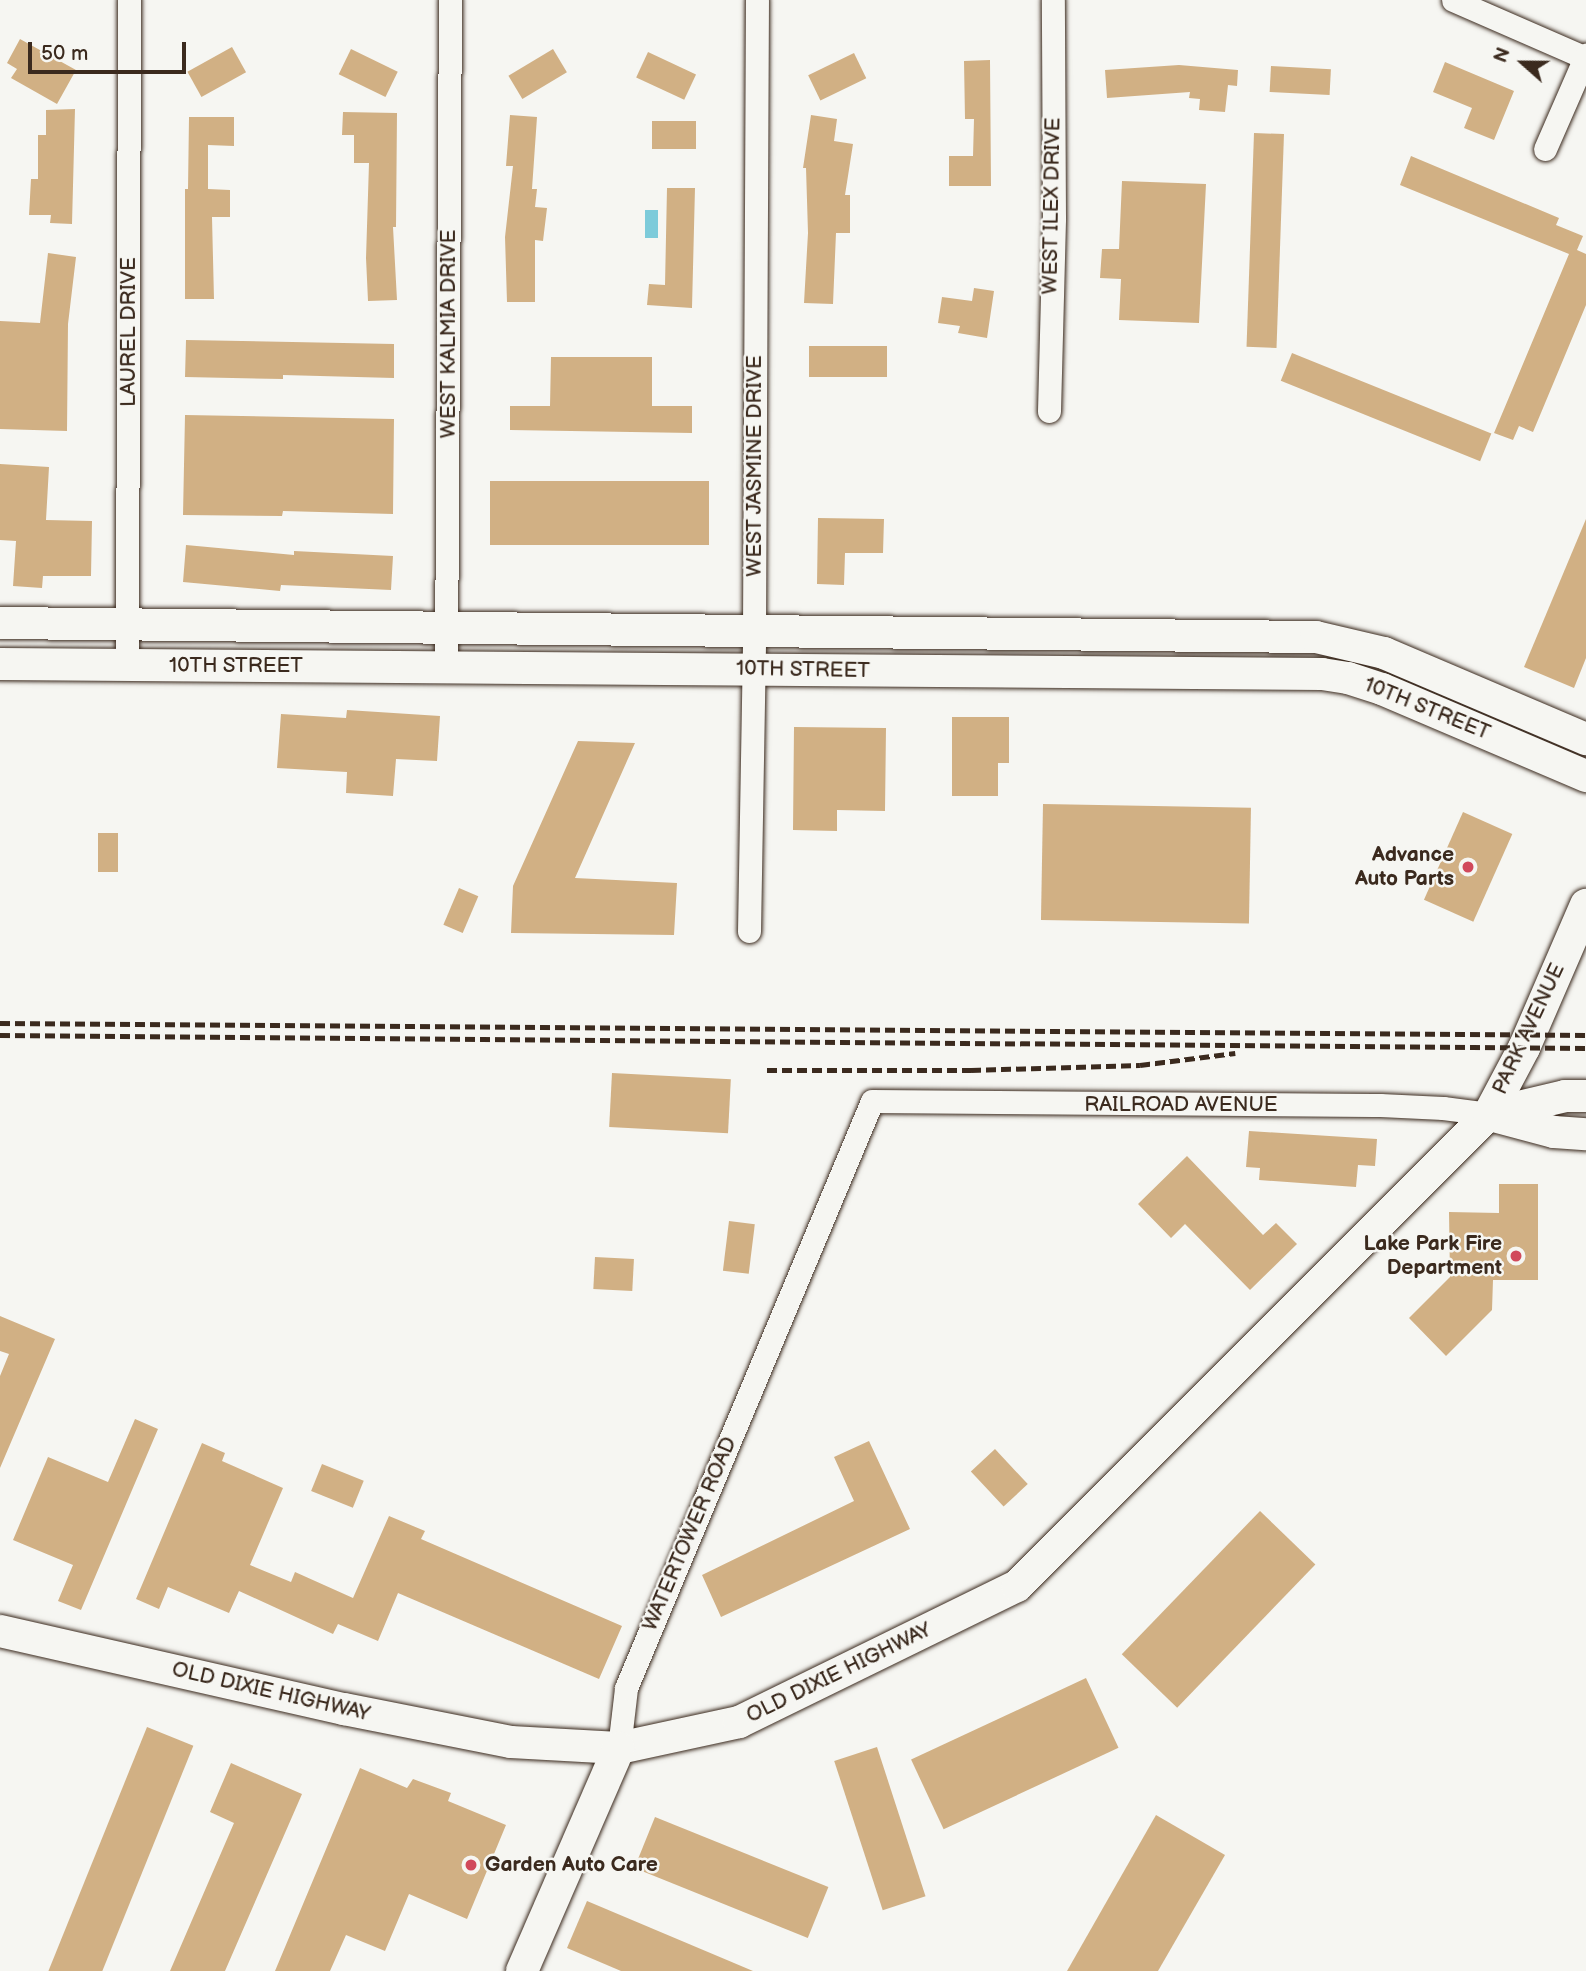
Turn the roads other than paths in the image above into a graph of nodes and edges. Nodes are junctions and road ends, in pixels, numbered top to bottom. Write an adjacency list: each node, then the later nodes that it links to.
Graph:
1 (129, 0): 10 (street, LAUREL DRIVE)
2 (450, 0): 11 (street, WEST KALMIA DRIVE)
3 (757, 0): 12 (street, WEST JASMINE DRIVE)
4 (1053, 0): 8 (street, WEST ILEX DRIVE)
5 (1453, 0): 6 (street)
6 (1586, 57): 7 (street)
7 (1545, 149)
8 (1049, 411)
9 (0, 623): 10 (main road, 10TH STREET)
10 (129, 624): 11 (main road, 10TH STREET); 14 (street, LAUREL DRIVE)
11 (447, 627): 12 (main road, 10TH STREET); 15 (street, WEST KALMIA DRIVE)
12 (754, 632): 16 (street, WEST JASMINE DRIVE); 17 (main road, 10TH STREET)
13 (0, 664): 14 (main road, 10TH STREET)
14 (127, 665): 15 (main road, 10TH STREET)
15 (446, 667): 16 (main road, 10TH STREET)
16 (753, 669): 18 (main road, 10TH STREET); 20 (street, WEST JASMINE DRIVE)
17 (1586, 739)
18 (1586, 776)
19 (1586, 905): 23 (main road, PARK AVENUE)
20 (749, 931)
21 (1586, 1097): 23 (main road)
22 (872, 1101): 23 (street, RAILROAD AVENUE); 26 (street, WATERTOWER ROAD)
23 (1489, 1114): 24 (main road); 26 (main road, OLD DIXIE HIGHWAY)
24 (1586, 1134)
25 (0, 1631): 26 (main road, OLD DIXIE HIGHWAY)
26 (619, 1748): 27 (main road, WATERTOWER ROAD)
27 (522, 1971)

